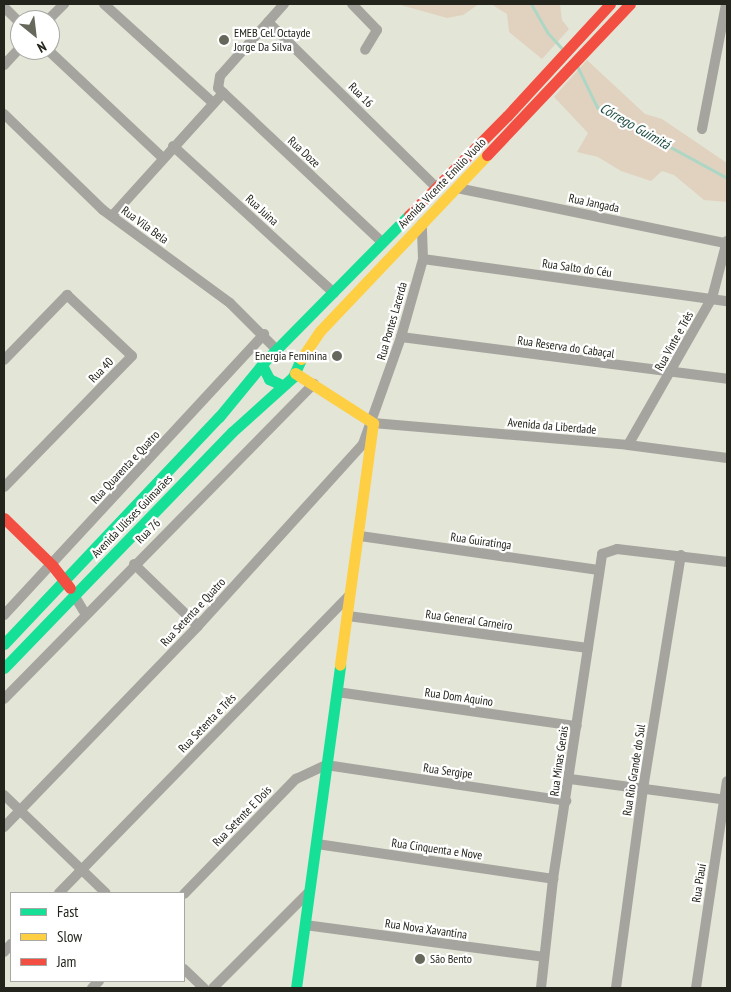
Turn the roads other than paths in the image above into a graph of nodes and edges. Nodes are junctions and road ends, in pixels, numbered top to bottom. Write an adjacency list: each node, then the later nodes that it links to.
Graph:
1 (104, 4): 11 (street)
2 (282, 4): 7 (street)
3 (352, 4): 8 (street)
4 (610, 4): 16 (main road, Avenida Vicente Emilio Vuolo)
5 (630, 4): 17 (main road, Avenida Vicente Emilio Vuolo)
6 (726, 4): 13 (street)
7 (268, 22): 10 (street); 16 (street, Rua 16)
8 (365, 50)
9 (59, 60): 15 (street)
10 (223, 93): 11 (street); 20 (street, Rua Doze)
11 (213, 103): 14 (street)
12 (4, 114): 18 (street, Rua Vila Bela)
13 (702, 130)
14 (173, 146): 15 (street); 23 (street, Rua Juina)
15 (162, 157): 18 (street)
16 (436, 187): 20 (main road, Avenida Vicente Emilio Vuolo)
17 (457, 188): 19 (main road, Avenida Vicente Emilio Vuolo); 21 (street, Rua Jangada)
18 (112, 216): 26 (street, Rua Vila Bela)
19 (422, 224): 22 (street, Rua Pontes Lacerda); 31 (main road, Avenida Vicente Emilio Vuolo)
20 (382, 242): 23 (main road, Avenida Vicente Emilio Vuolo)
21 (727, 242): 24 (street, Rua Vinte e Três)
22 (423, 260): 24 (street, Rua Salto do Céu); 27 (street, Rua Pontes Lacerda)
23 (334, 293): 28 (main road, Avenida Vicente Emilio Vuolo)
24 (712, 298): 25 (street, Rua Salto do Céu); 32 (street, Rua Vinte e Três)
25 (727, 301)
26 (264, 334): 28 (street, Rua Vila Bela); 45 (street, Rua Quarenta e Quatro)
27 (401, 337): 32 (street, Rua Reserva do Cabaçal); 36 (street, Rua Pontes Lacerda)
28 (277, 350): 30 (main road, Avenida Vicente Emilio Vuolo); 31 (main road)
29 (4, 360): 39 (street, Rua 40)
30 (262, 365): 35 (main road); 47 (main road, Avenida Ulisses Guimarães)
31 (296, 369): 34 (main road); 35 (main road, Avenida Vicente Emilio Vuolo)
32 (671, 373): 33 (street, Rua Reserva do Cabaçal); 37 (street, Rua Vinte e Três)
33 (727, 379)
34 (314, 384): 36 (main road); 44 (street, Rua 76)
35 (282, 386): 48 (main road, Avenida Ulisses Guimarães)
36 (373, 423): 37 (street, Avenida da Liberdade); 41 (main road); 53 (street, Rua Setenta e Quatro)
37 (628, 445): 38 (street, Avenida da Liberdade)
38 (727, 458)
39 (4, 487)
40 (4, 518): 45 (main road)
41 (360, 536): 46 (street, Rua Guiratinga); 49 (main road)
42 (681, 555): 43 (street); 46 (street, Rua Minas Gerais); 63 (street, Rua Rio Grande do Sul)
43 (727, 562)
44 (134, 564): 50 (street, Rua 76); 53 (street)
45 (52, 565): 47 (main road); 51 (street, Rua Quarenta e Quatro)
46 (598, 570): 55 (street, Rua Minas Gerais)
47 (65, 580): 48 (main road); 54 (main road, Avenida Ulisses Guimarães)
48 (74, 594): 50 (street); 56 (main road, Avenida Ulisses Guimarães)
49 (350, 595): 52 (main road); 70 (street, Rua Setenta e Três)
50 (85, 613): 58 (street, Rua 76)
51 (4, 615)
52 (348, 616): 55 (street, Rua General Carneiro); 57 (main road)
53 (198, 626): 67 (street, Rua Setenta e Quatro)
54 (4, 644)
55 (588, 648): 59 (street, Rua Minas Gerais)
56 (4, 668)
57 (336, 692): 59 (street, Rua Dom Aquino); 60 (main road)
58 (4, 699)
59 (577, 726): 61 (street, Rua Minas Gerais)
60 (326, 765): 66 (street, Rua Sergipe); 69 (main road); 75 (street, Rua Setente E Dois)
61 (570, 779): 63 (street); 66 (street, Rua Minas Gerais)
62 (727, 781): 65 (street, Rua Piauí)
63 (643, 789): 65 (street); 83 (street, Rua Rio Grande do Sul)
64 (4, 795): 67 (street)
65 (726, 800): 84 (street, Rua Piauí)
66 (566, 801): 71 (street, Rua Minas Gerais)
67 (20, 810): 68 (street, Rua Setenta e Quatro); 70 (street)
68 (4, 827)
69 (317, 844): 71 (street, Rua Cinquenta e Nove); 74 (main road)
70 (82, 869): 72 (street, Rua Setenta e Três); 73 (street)
71 (553, 878): 77 (street, Rua Minas Gerais)
72 (60, 892)
73 (105, 892)
74 (309, 892): 76 (main road); 80 (street)
75 (185, 893)
76 (305, 925): 77 (street, Rua Nova Xavantina); 81 (main road)
77 (544, 957): 82 (street, Rua Minas Gerais)
78 (185, 970): 79 (street)
79 (204, 988)
80 (213, 988)
81 (296, 988)
82 (541, 988)
83 (616, 988)
84 (696, 988)

